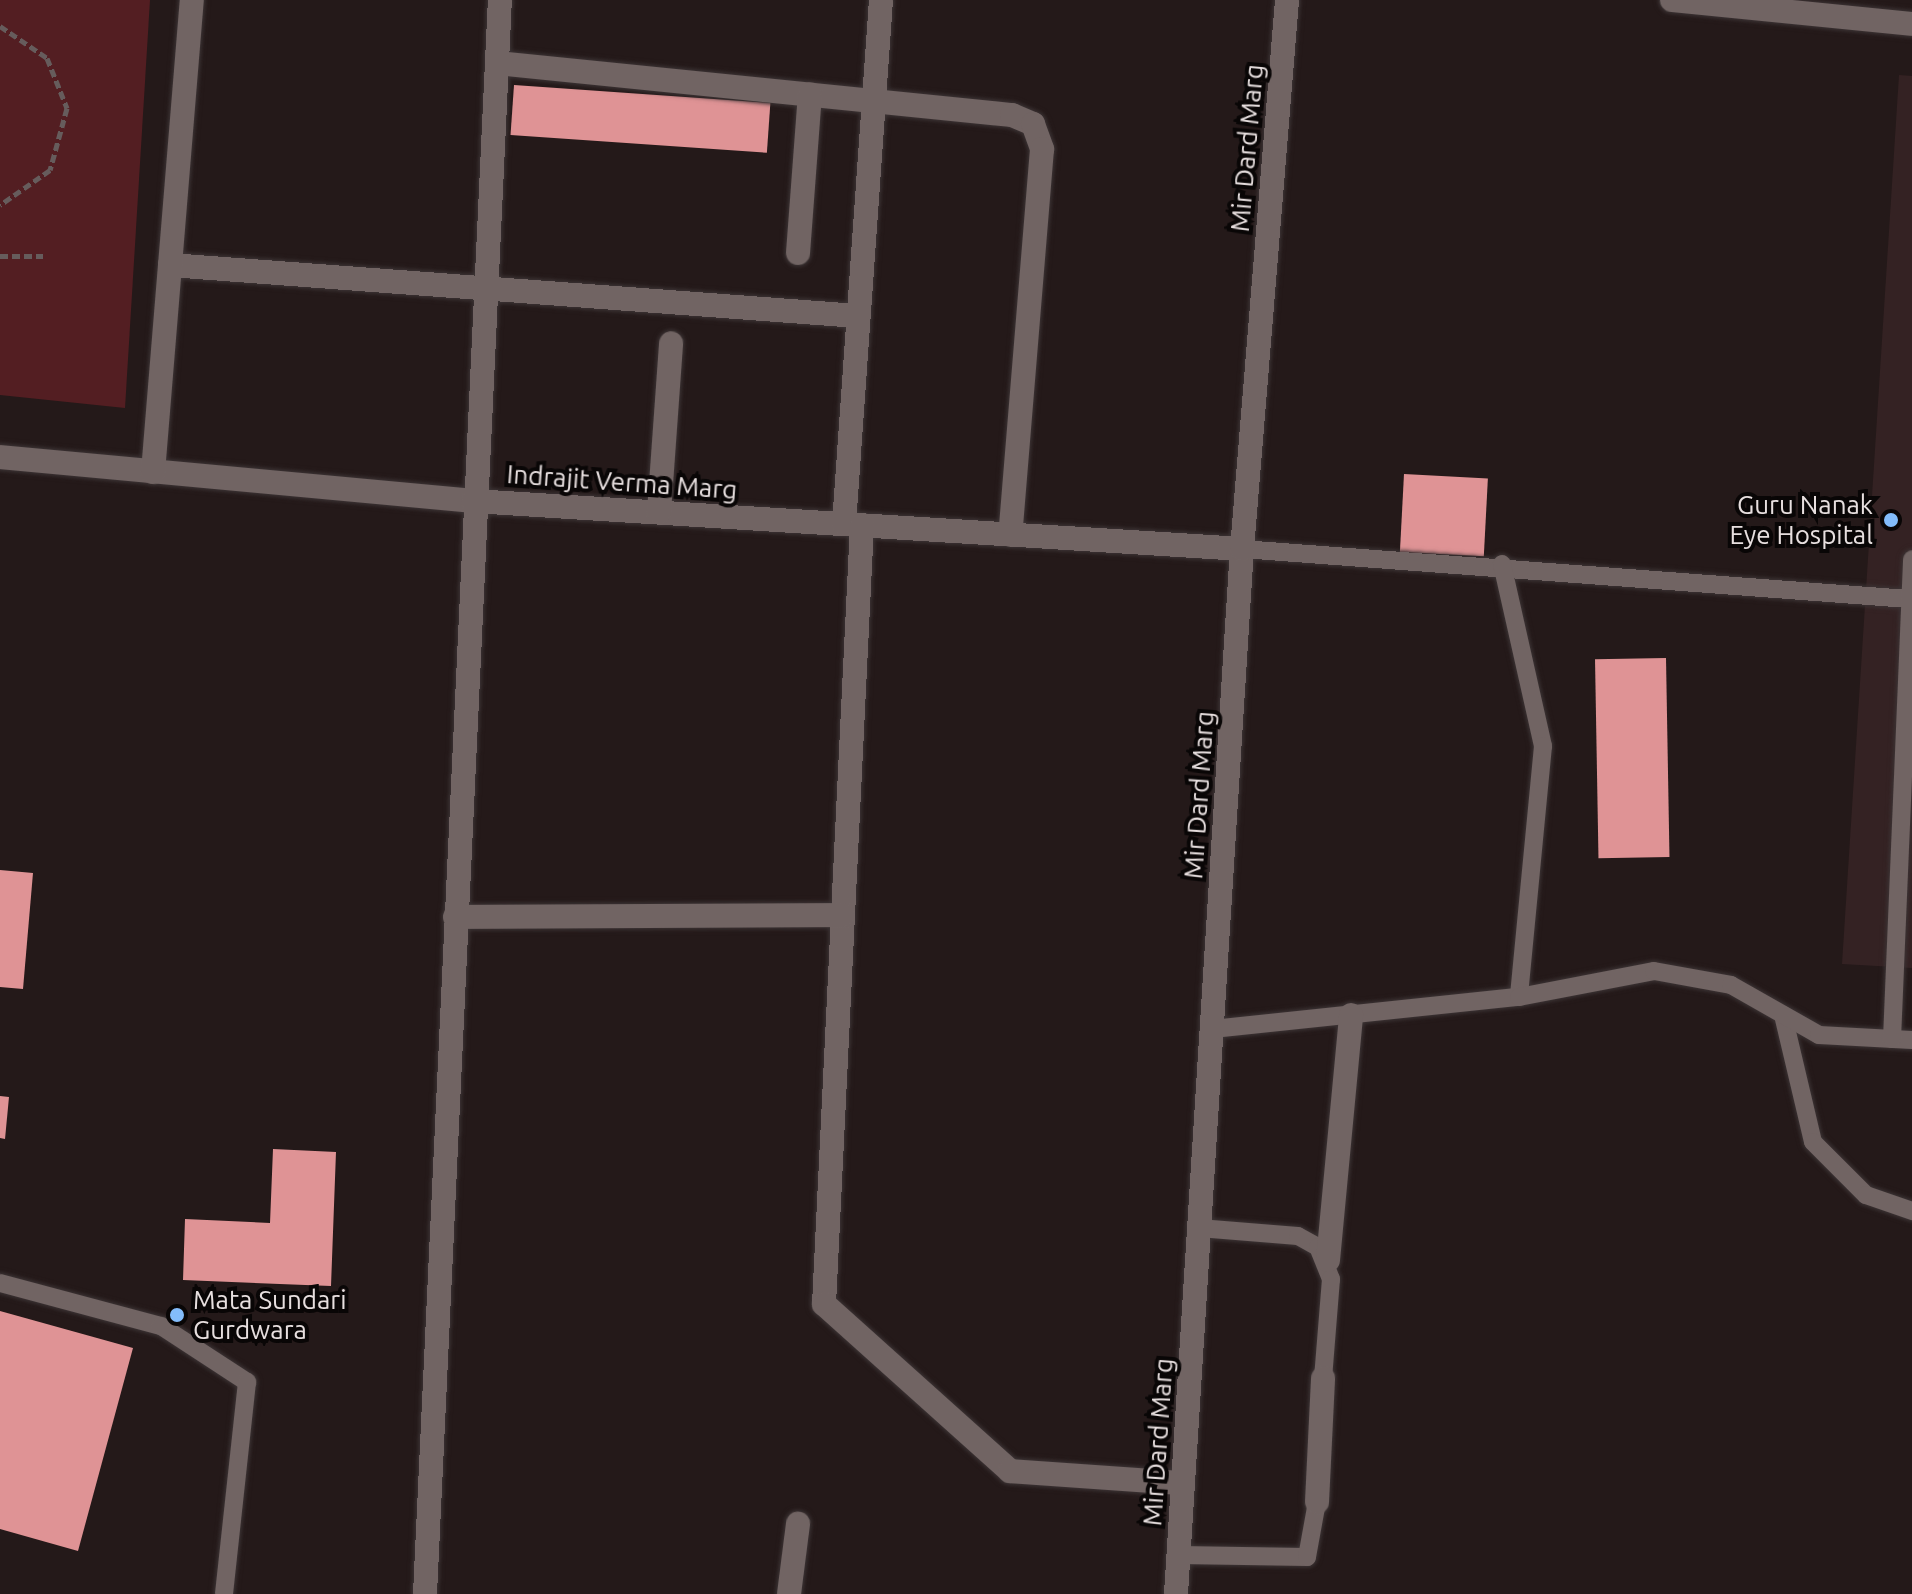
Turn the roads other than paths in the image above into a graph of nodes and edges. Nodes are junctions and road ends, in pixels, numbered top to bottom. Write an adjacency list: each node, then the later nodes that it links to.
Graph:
1 (192, 0): 11 (street)
2 (500, 0): 7 (street)
3 (881, 0): 9 (street)
4 (1287, 0): 21 (street, Mir Dard Marg)
5 (1672, 0): 6 (street)
6 (1912, 24)
7 (497, 63): 8 (street); 12 (street)
8 (810, 94): 9 (street); 10 (street)
9 (873, 101): 13 (street); 20 (street)
10 (798, 253)
11 (170, 265): 12 (street); 16 (street)
12 (484, 290): 13 (street); 17 (street)
13 (858, 316): 19 (street)
14 (671, 343): 18 (street)
15 (0, 457): 16 (street, Indrajit Verma Marg)
16 (153, 472): 17 (street, Indrajit Verma Marg)
17 (473, 501): 18 (street, Indrajit Verma Marg); 26 (street)
18 (659, 512): 19 (street, Indrajit Verma Marg)
19 (853, 525): 20 (street, Indrajit Verma Marg); 25 (street)
20 (1010, 535): 21 (street, Indrajit Verma Marg)
21 (1242, 549): 23 (lane); 30 (street, Mir Dard Marg)
22 (1912, 559): 24 (lane)
23 (1502, 564): 24 (lane); 27 (lane)
24 (1909, 599): 31 (lane)
25 (843, 915): 26 (street); 38 (street)
26 (455, 917): 43 (street)
27 (1519, 997): 28 (lane); 29 (lane)
28 (1351, 1015): 30 (lane); 35 (street)
29 (1783, 1015): 31 (lane); 33 (lane)
30 (1212, 1029): 34 (street, Mir Dard Marg)
31 (1892, 1039): 32 (lane)
32 (1912, 1040)
33 (1912, 1211)
34 (1199, 1228): 35 (lane); 38 (street, Mir Dard Marg)
35 (1328, 1260): 37 (lane)
36 (0, 1283): 42 (lane)
37 (1323, 1378): 39 (street)
38 (1183, 1483): 41 (street, Mir Dard Marg)
39 (1317, 1502): 41 (lane)
40 (798, 1524): 44 (street)
41 (1179, 1555): 45 (street, Mir Dard Marg)
42 (224, 1594)
43 (425, 1594)
44 (789, 1594)
45 (1176, 1594)

